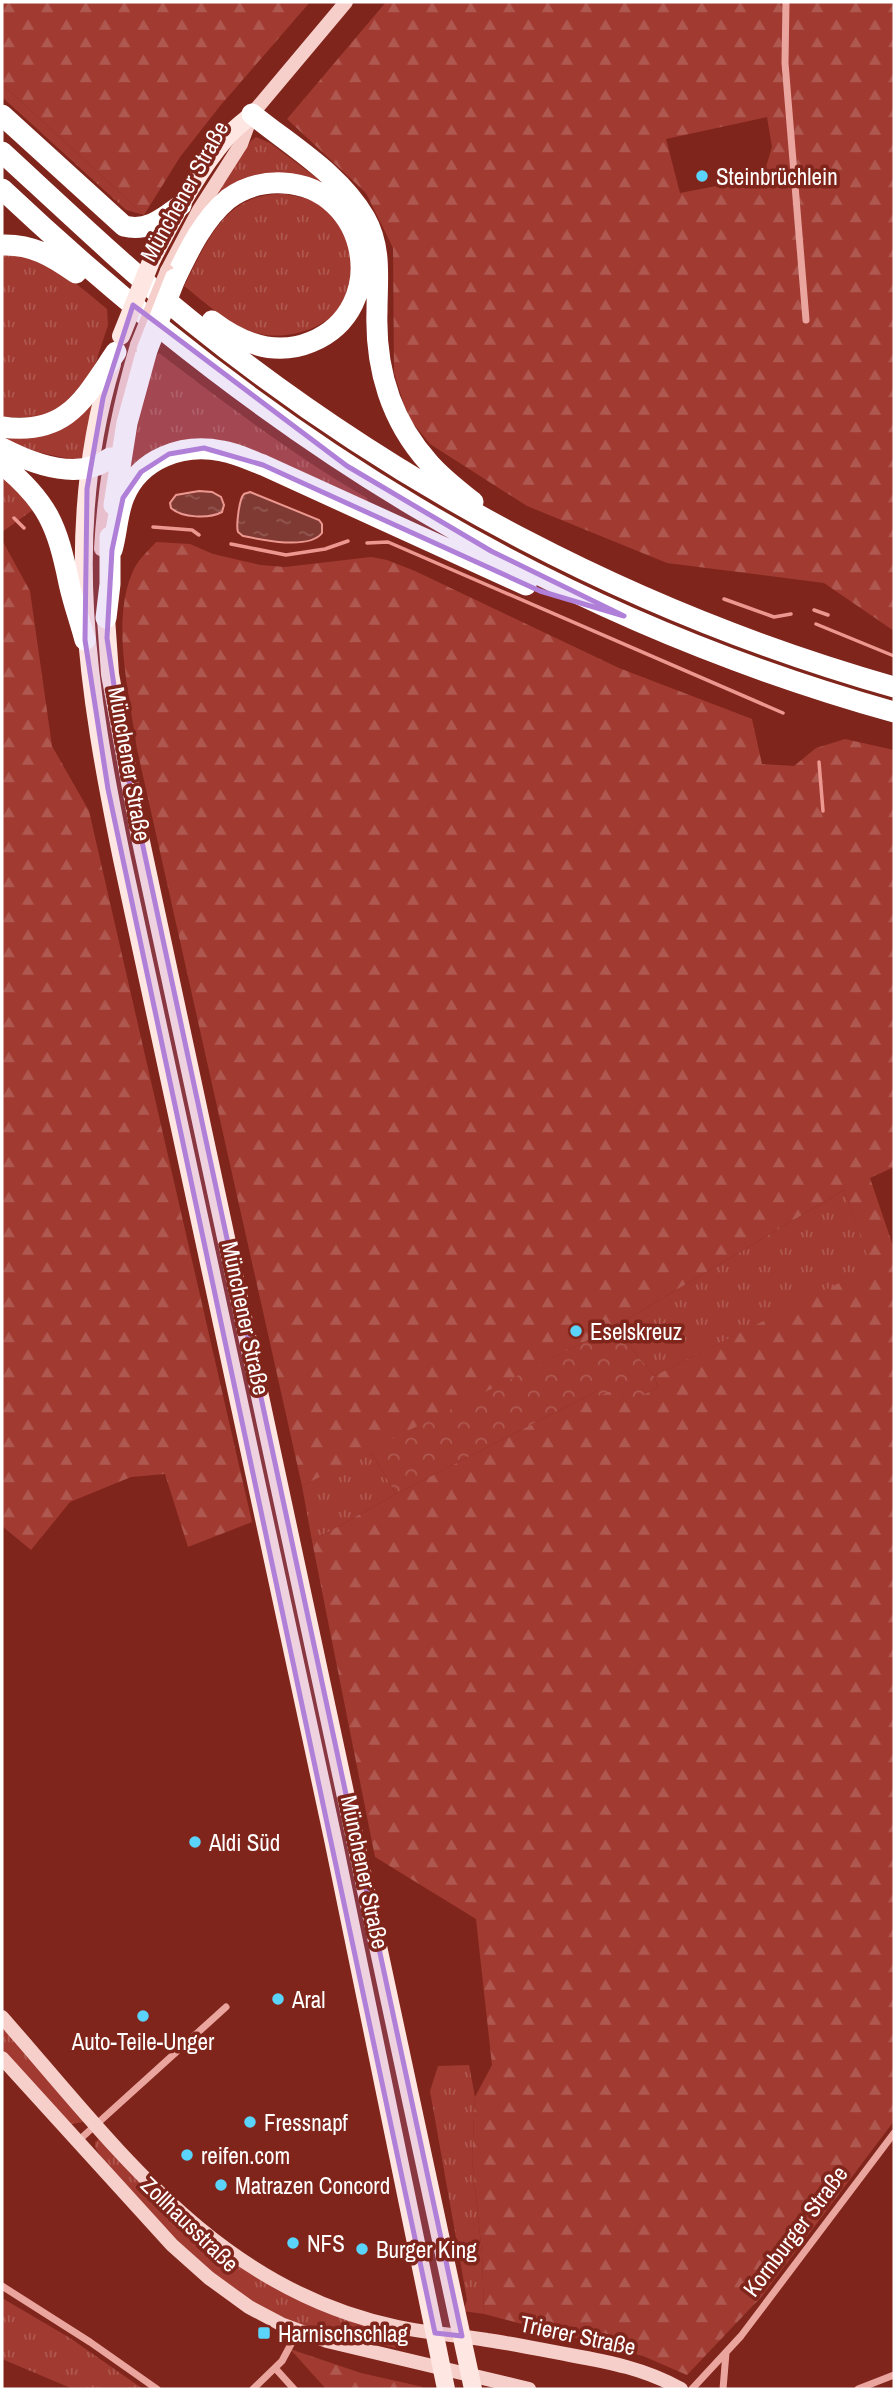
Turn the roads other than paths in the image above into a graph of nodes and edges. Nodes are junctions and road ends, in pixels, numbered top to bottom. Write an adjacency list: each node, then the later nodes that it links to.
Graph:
1 (346, 2): 3 (main road)
2 (786, 2): 11 (street)
3 (252, 114): 7 (main road, Münchener Straße); 9 (main road, Münchener Straße); 19 (highway)
4 (2, 116): 7 (highway)
5 (2, 152): 9 (highway)
6 (2, 189): 10 (highway)
7 (181, 205): 12 (main road, Münchener Straße, bridge)
8 (2, 245): 10 (highway)
9 (168, 282): 9 (highway); 12 (highway, bridge); 19 (highway)
10 (118, 293): 21 (highway)
11 (806, 320)
12 (130, 346): 13 (highway); 15 (main road, Münchener Straße); 17 (main road, Münchener Straße); 18 (highway)
13 (2, 427)
14 (2, 448): 17 (highway)
15 (110, 457): 17 (highway); 18 (main road, Münchener Straße)
16 (2, 464): 20 (highway)
17 (89, 468): 20 (main road, Münchener Straße)
18 (111, 514): 21 (highway); 22 (highway)
19 (506, 531): 24 (highway)
20 (73, 549): 23 (highway)
21 (624, 617): 25 (highway)
22 (106, 618): 35 (main road, Münchener Straße)
23 (85, 640): 34 (main road, Münchener Straße)
24 (894, 687)
25 (894, 712)
26 (226, 2007): 29 (street)
27 (2, 2017): 29 (main road, Zollhausstraße)
28 (2, 2058): 31 (main road, Zollhausstraße)
29 (96, 2123): 31 (street); 34 (main road, Zollhausstraße)
30 (894, 2133): 36 (street, Kornburger Straße)
31 (78, 2141): 33 (main road, Zollhausstraße)
32 (2, 2286): 41 (street)
33 (298, 2331): 37 (street); 38 (main road, Zollhausstraße)
34 (435, 2333): 35 (main road, Zollhausstraße); 38 (main road, Münchener Straße)
35 (462, 2336): 40 (main road, Münchener Straße); 46 (main road, Trierer Straße)
36 (726, 2353): 47 (street, Kornburger Straße); 48 (street)
37 (275, 2368): 42 (street); 43 (street)
38 (443, 2370): 40 (main road, Zollhausstraße); 44 (main road, Münchener Straße)
39 (894, 2375): 49 (street)
40 (472, 2383): 45 (main road)
41 (157, 2389)
42 (253, 2389)
43 (294, 2389)
44 (446, 2389)
45 (529, 2389)
46 (681, 2389)
47 (692, 2389)
48 (723, 2389)
49 (858, 2389)

